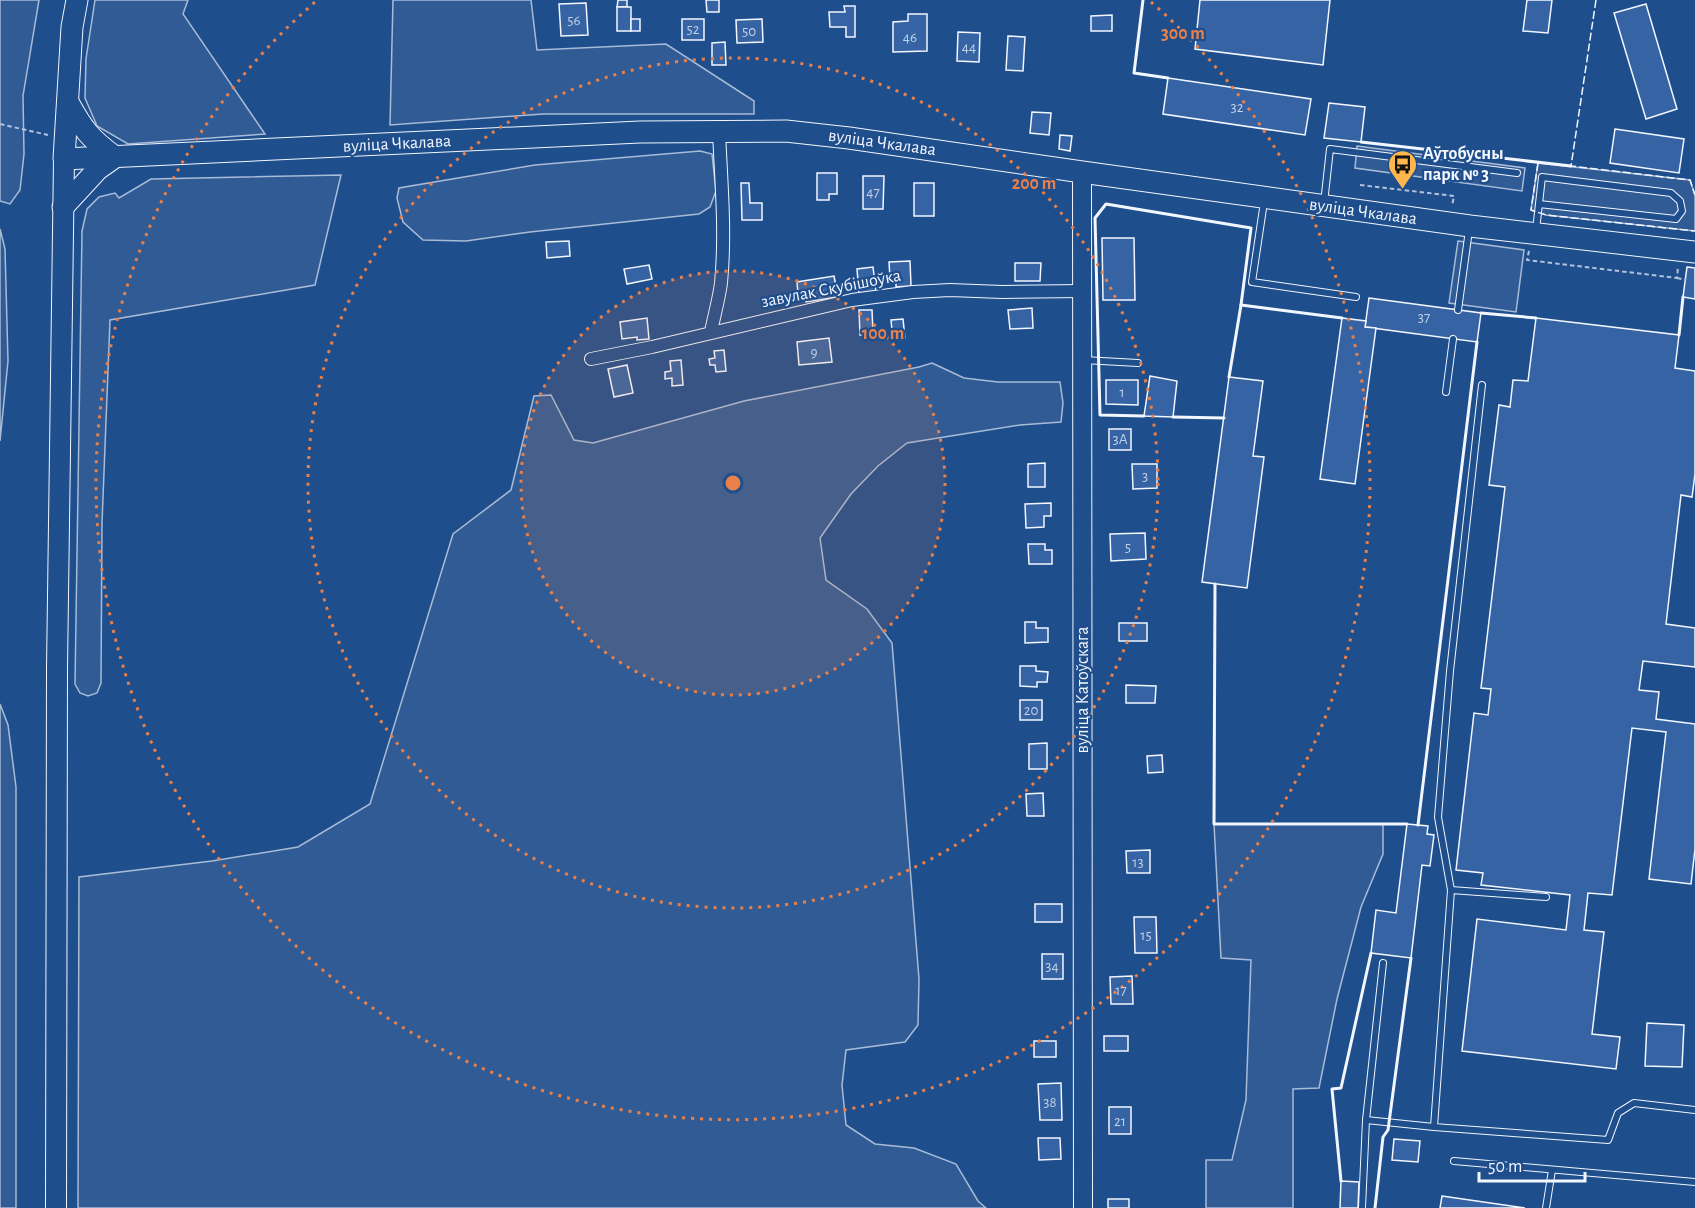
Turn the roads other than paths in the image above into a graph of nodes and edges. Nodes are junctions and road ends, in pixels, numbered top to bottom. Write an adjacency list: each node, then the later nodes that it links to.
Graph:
1 (77, 0): 2 (highway)
2 (67, 101): 4 (highway); 5 (highway)
3 (719, 130): 5 (highway, вуліца Чкалава); 6 (highway, вуліца Чкалава); 18 (street)
4 (64, 149): 5 (highway, вуліца Чкалава); 10 (main road)
5 (115, 157): 10 (highway)
6 (1082, 172): 8 (highway, вуліца Чкалава); 15 (main road, вуліца Катоўскага)
7 (1517, 173): 11 (lane)
8 (1265, 198): 11 (highway, вуліца Чкалава); 16 (lane)
9 (1539, 204): 9 (lane); 13 (lane)
10 (63, 207): 34 (main road)
11 (1324, 207): 12 (highway, вуліца Чкалава)
12 (1460, 225): 13 (highway, вуліца Чкалава); 17 (lane)
13 (1532, 242): 14 (highway, вуліца Чкалава)
14 (1687, 255)
15 (1082, 291): 18 (street, завулак Скубішоўка); 21 (main road, вуліца Катоўскага)
16 (1356, 297)
17 (1458, 310)
18 (711, 332): 20 (street, завулак Скубішоўка)
19 (1453, 339): 24 (lane)
20 (591, 359)
21 (1083, 360): 22 (lane); 35 (main road, вуліца Катоўскага)
22 (1138, 363)
23 (1482, 385): 25 (lane)
24 (1446, 392)
25 (1451, 890): 26 (lane); 30 (lane)
26 (1546, 897)
27 (1383, 963): 29 (lane)
28 (1695, 1110): 30 (lane)
29 (1366, 1120): 30 (lane); 36 (lane)
30 (1434, 1127)
31 (1454, 1161): 32 (lane)
32 (1552, 1170): 33 (lane); 37 (lane)
33 (1695, 1182)
34 (56, 1208)
35 (1083, 1208)
36 (1362, 1208)
37 (1546, 1208)

